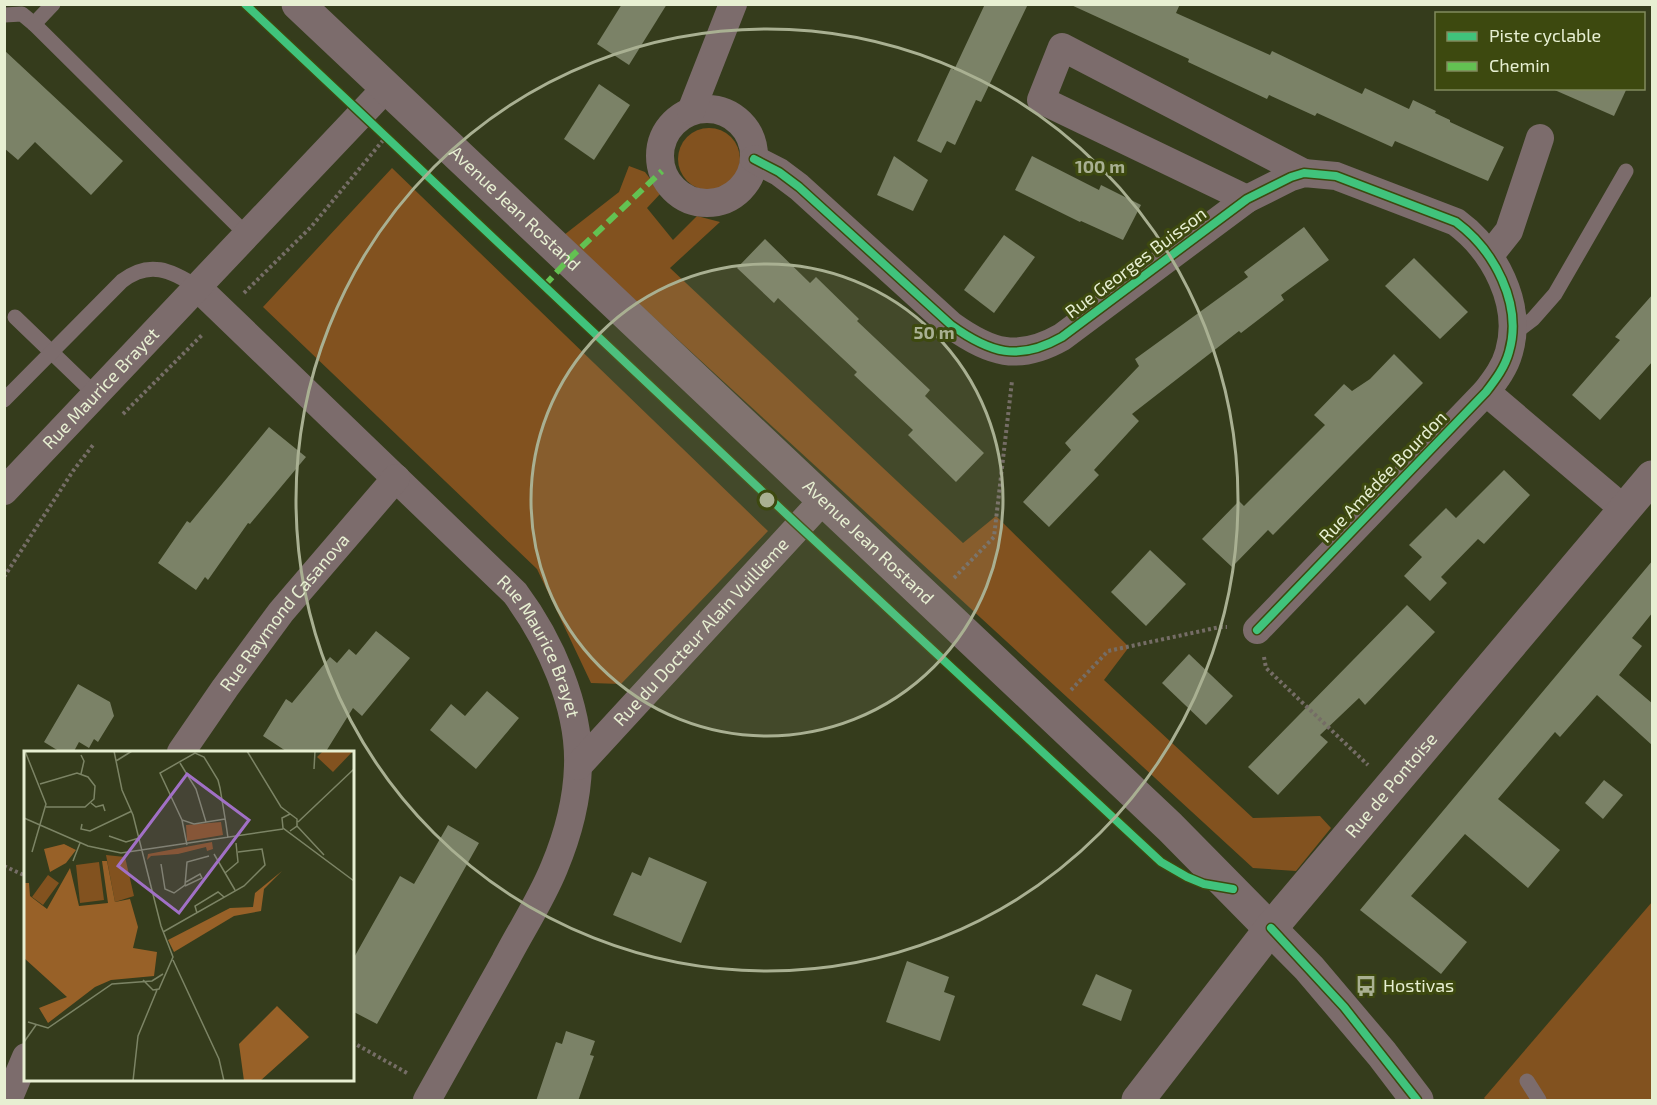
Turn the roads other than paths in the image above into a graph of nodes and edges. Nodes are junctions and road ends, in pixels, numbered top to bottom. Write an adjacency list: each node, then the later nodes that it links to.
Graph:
1 (53, 4): 5 (lane)
2 (298, 4): 6 (street, Avenue Jean Rostand)
3 (734, 4): 7 (street)
4 (4, 15): 5 (lane)
5 (34, 24): 13 (lane)
6 (386, 88): 13 (street, Rue Maurice Brayet); 25 (street, Avenue Jean Rostand)
7 (691, 111): 9 (street); 9 (street)
8 (1540, 138): 14 (street)
9 (754, 159): 12 (street, Rue Georges Buisson)
10 (1626, 171): 17 (lane)
11 (1304, 173): 12 (street, Rue Georges Buisson); 12 (street, Rue Georges Buisson); 14 (street, Rue Georges Buisson)
12 (1247, 199)
13 (246, 234): 15 (street, Rue Maurice Brayet)
14 (1490, 255): 17 (street, Rue Georges Buisson)
15 (197, 287): 18 (lane); 20 (street, Rue Maurice Brayet); 23 (street, Rue Maurice Brayet)
16 (15, 317): 18 (lane)
17 (1512, 335): 19 (street, Rue Amédée Bourdon)
18 (52, 352): 20 (lane); 21 (lane)
19 (1486, 392): 26 (street); 27 (street, Rue Amédée Bourdon)
20 (96, 395): 24 (street, Rue Maurice Brayet)
21 (4, 400)
22 (1653, 477): 26 (street, Rue de Pontoise)
23 (396, 478): 28 (street, Rue Raymond Casanova); 29 (street, Rue Maurice Brayet)
24 (4, 491)
25 (824, 499): 29 (street, Rue du Docteur Alain Vuillieme); 30 (street, Avenue Jean Rostand)
26 (1624, 510): 30 (street, Rue de Pontoise)
27 (1257, 630)
28 (182, 751)
29 (578, 765): 33 (street, Rue Maurice Brayet)
30 (1271, 928): 35 (street, Rue de Pontoise); 36 (street, Avenue Jean Rostand)
31 (24, 1062): 34 (street)
32 (1527, 1081): 37 (lane)
33 (431, 1094)
34 (8, 1101)
35 (1138, 1101)
36 (1417, 1101)
37 (1539, 1101)

